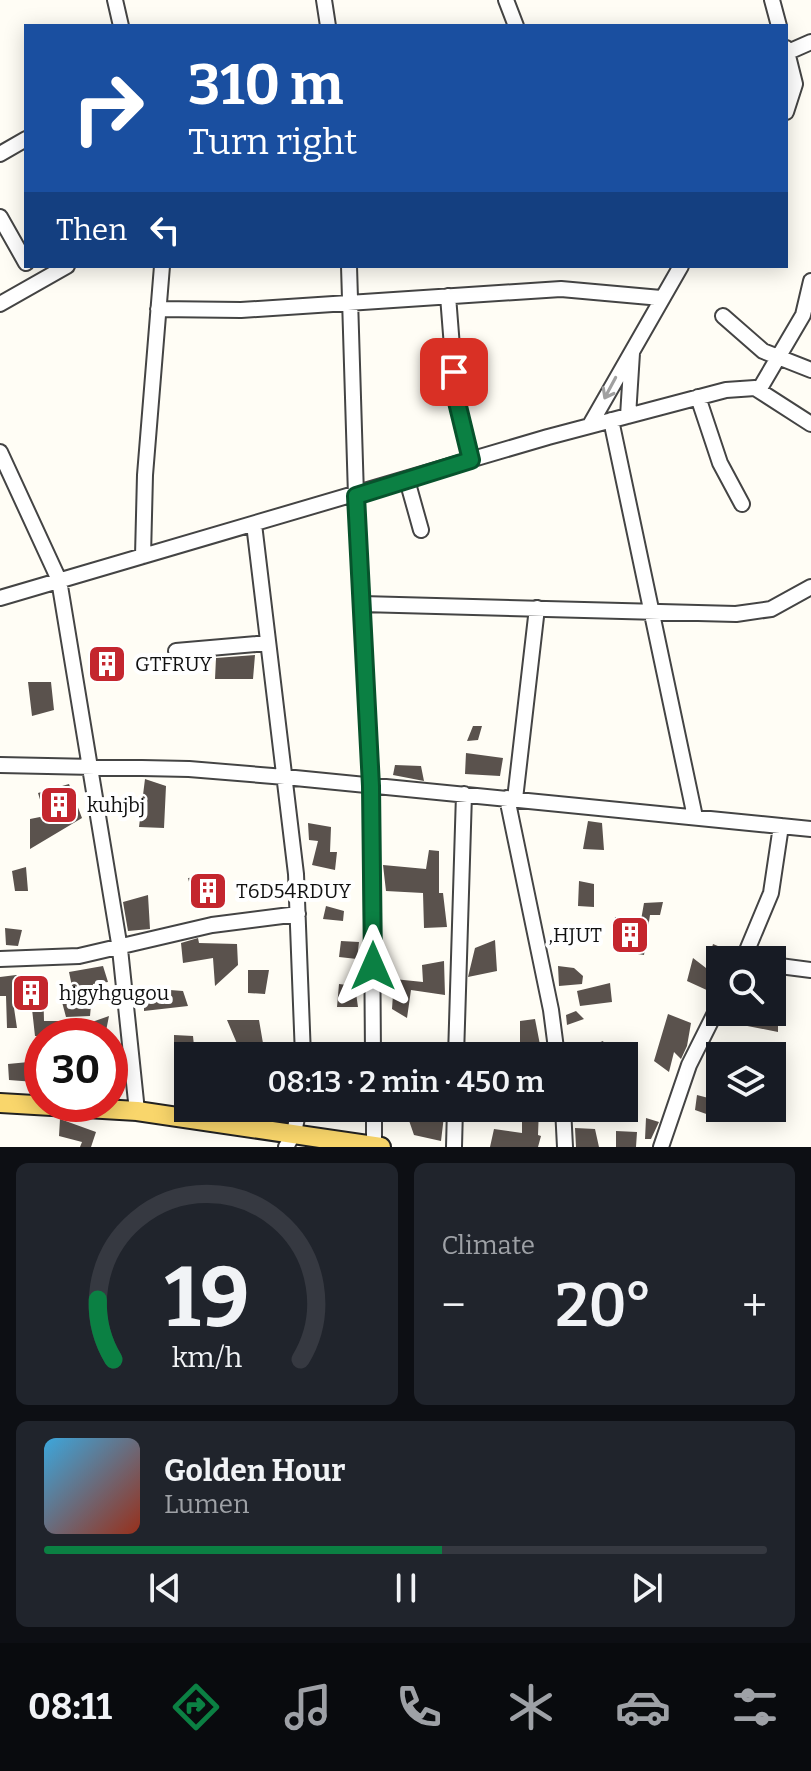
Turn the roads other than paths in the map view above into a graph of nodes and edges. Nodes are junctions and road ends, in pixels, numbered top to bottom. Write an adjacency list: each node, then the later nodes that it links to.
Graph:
1 (115, 0): 5 (street)
2 (324, 0): 6 (street)
3 (506, 0): 7 (street)
4 (772, 0): 8 (street)
5 (121, 24)
6 (328, 24)
7 (515, 24)
8 (778, 24)
9 (811, 42): 10 (street)
10 (788, 50)
11 (788, 58): 12 (street)
12 (788, 106)
13 (24, 140): 14 (street)
14 (0, 154)
15 (0, 217): 16 (street)
16 (24, 260)
17 (29, 268): 23 (street)
18 (63, 268): 23 (street)
19 (162, 268): 28 (street)
20 (349, 268): 26 (street)
21 (680, 268): 25 (street)
22 (811, 281): 31 (street)
23 (37, 283): 27 (street)
24 (448, 296): 25 (street); 26 (street); 40 (street)
25 (661, 298): 30 (street)
26 (351, 303): 28 (street); 42 (street)
27 (0, 304)
28 (158, 309): 46 (street)
29 (723, 316): 31 (street)
30 (632, 353): 35 (street); 38 (street, one-way to 38)
31 (780, 356): 32 (street); 33 (street)
32 (811, 370)
33 (759, 390): 34 (street); 37 (street)
34 (698, 397): 35 (street); 43 (street)
35 (628, 416): 36 (street)
36 (611, 420): 38 (street); 52 (street)
37 (811, 424)
38 (590, 425): 40 (street)
39 (0, 452): 47 (street)
40 (471, 460): 41 (street)
41 (407, 480): 42 (street); 45 (street)
42 (356, 496): 44 (street); 50 (street)
43 (742, 504)
44 (254, 524): 46 (street); 53 (street)
45 (421, 530)
46 (143, 556): 47 (street)
47 (59, 580): 49 (street); 56 (street)
48 (811, 587): 52 (street)
49 (0, 598)
50 (362, 604): 51 (street); 58 (street)
51 (537, 608): 52 (street); 60 (street)
52 (652, 611): 61 (street)
53 (268, 643): 54 (street); 57 (street)
54 (176, 651)
55 (0, 765): 56 (street)
56 (92, 767): 57 (street); 66 (street)
57 (285, 777): 58 (street); 64 (street)
58 (371, 786): 59 (street); 72 (street)
59 (464, 794): 60 (street); 73 (street)
60 (511, 799): 61 (street); 74 (street)
61 (695, 817): 62 (street)
62 (781, 826): 63 (street); 65 (street)
63 (811, 829)
64 (298, 914): 66 (street); 71 (street)
65 (749, 946)
66 (120, 949): 67 (street); 76 (street)
67 (0, 959)
68 (786, 967): 69 (street)
69 (811, 970)
70 (708, 1026): 84 (street)
71 (303, 1042)
72 (373, 1042)
73 (456, 1042)
74 (555, 1042)
75 (0, 1103): 76 (main road)
76 (137, 1111): 80 (main road)
77 (375, 1122): 81 (street)
78 (455, 1122): 82 (street)
79 (564, 1122): 83 (street)
80 (290, 1140): 81 (main road)
81 (378, 1146)
82 (454, 1147)
83 (565, 1147)
84 (661, 1147)

